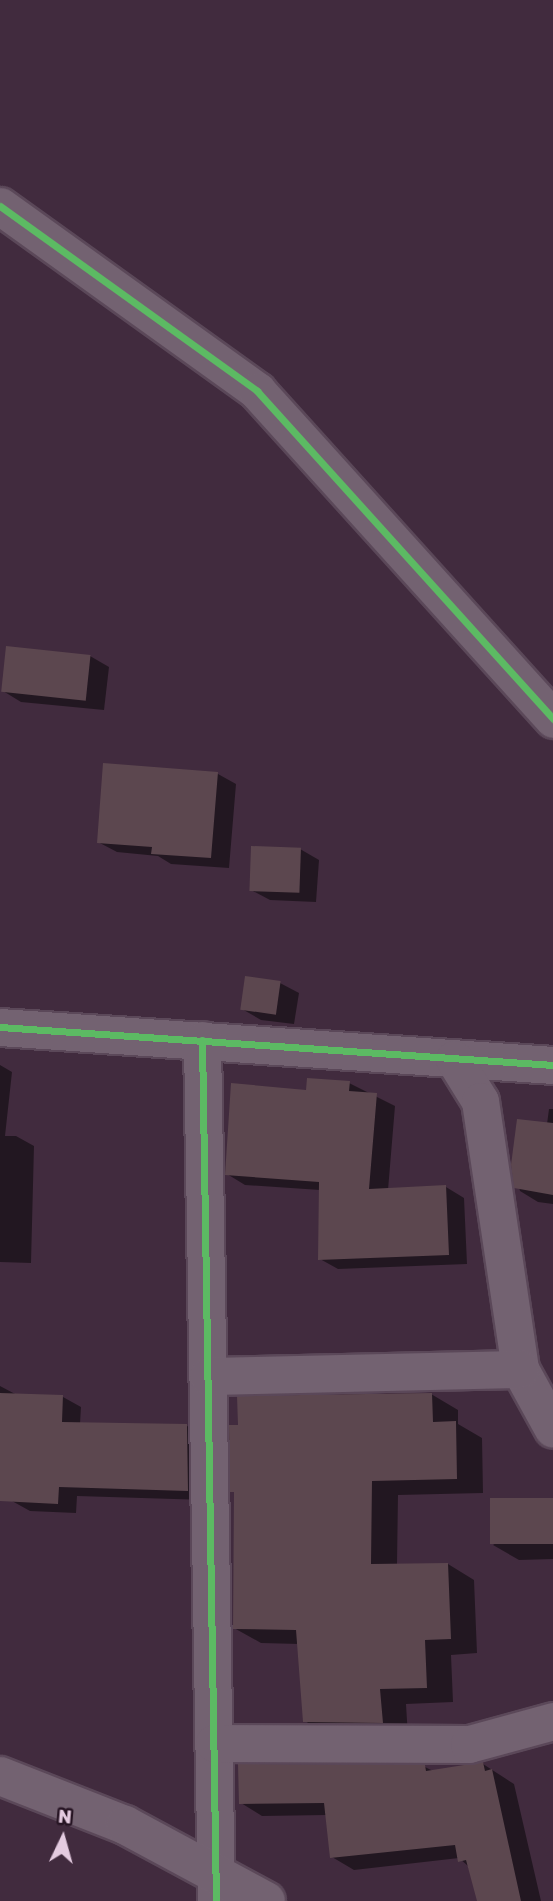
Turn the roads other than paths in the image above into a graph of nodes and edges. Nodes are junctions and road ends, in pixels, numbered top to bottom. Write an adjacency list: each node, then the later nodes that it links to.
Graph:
1 (0, 205): 2 (street)
2 (553, 719)
3 (0, 1027): 4 (street)
4 (202, 1040): 5 (street); 8 (street)
5 (454, 1059): 6 (street); 7 (street)
6 (553, 1065)
7 (520, 1369): 8 (street); 9 (street)
8 (208, 1376): 11 (street)
9 (553, 1429)
10 (553, 1721): 11 (street)
11 (214, 1743): 13 (street)
12 (0, 1776): 13 (street)
13 (216, 1886): 14 (street)
14 (267, 1901)

